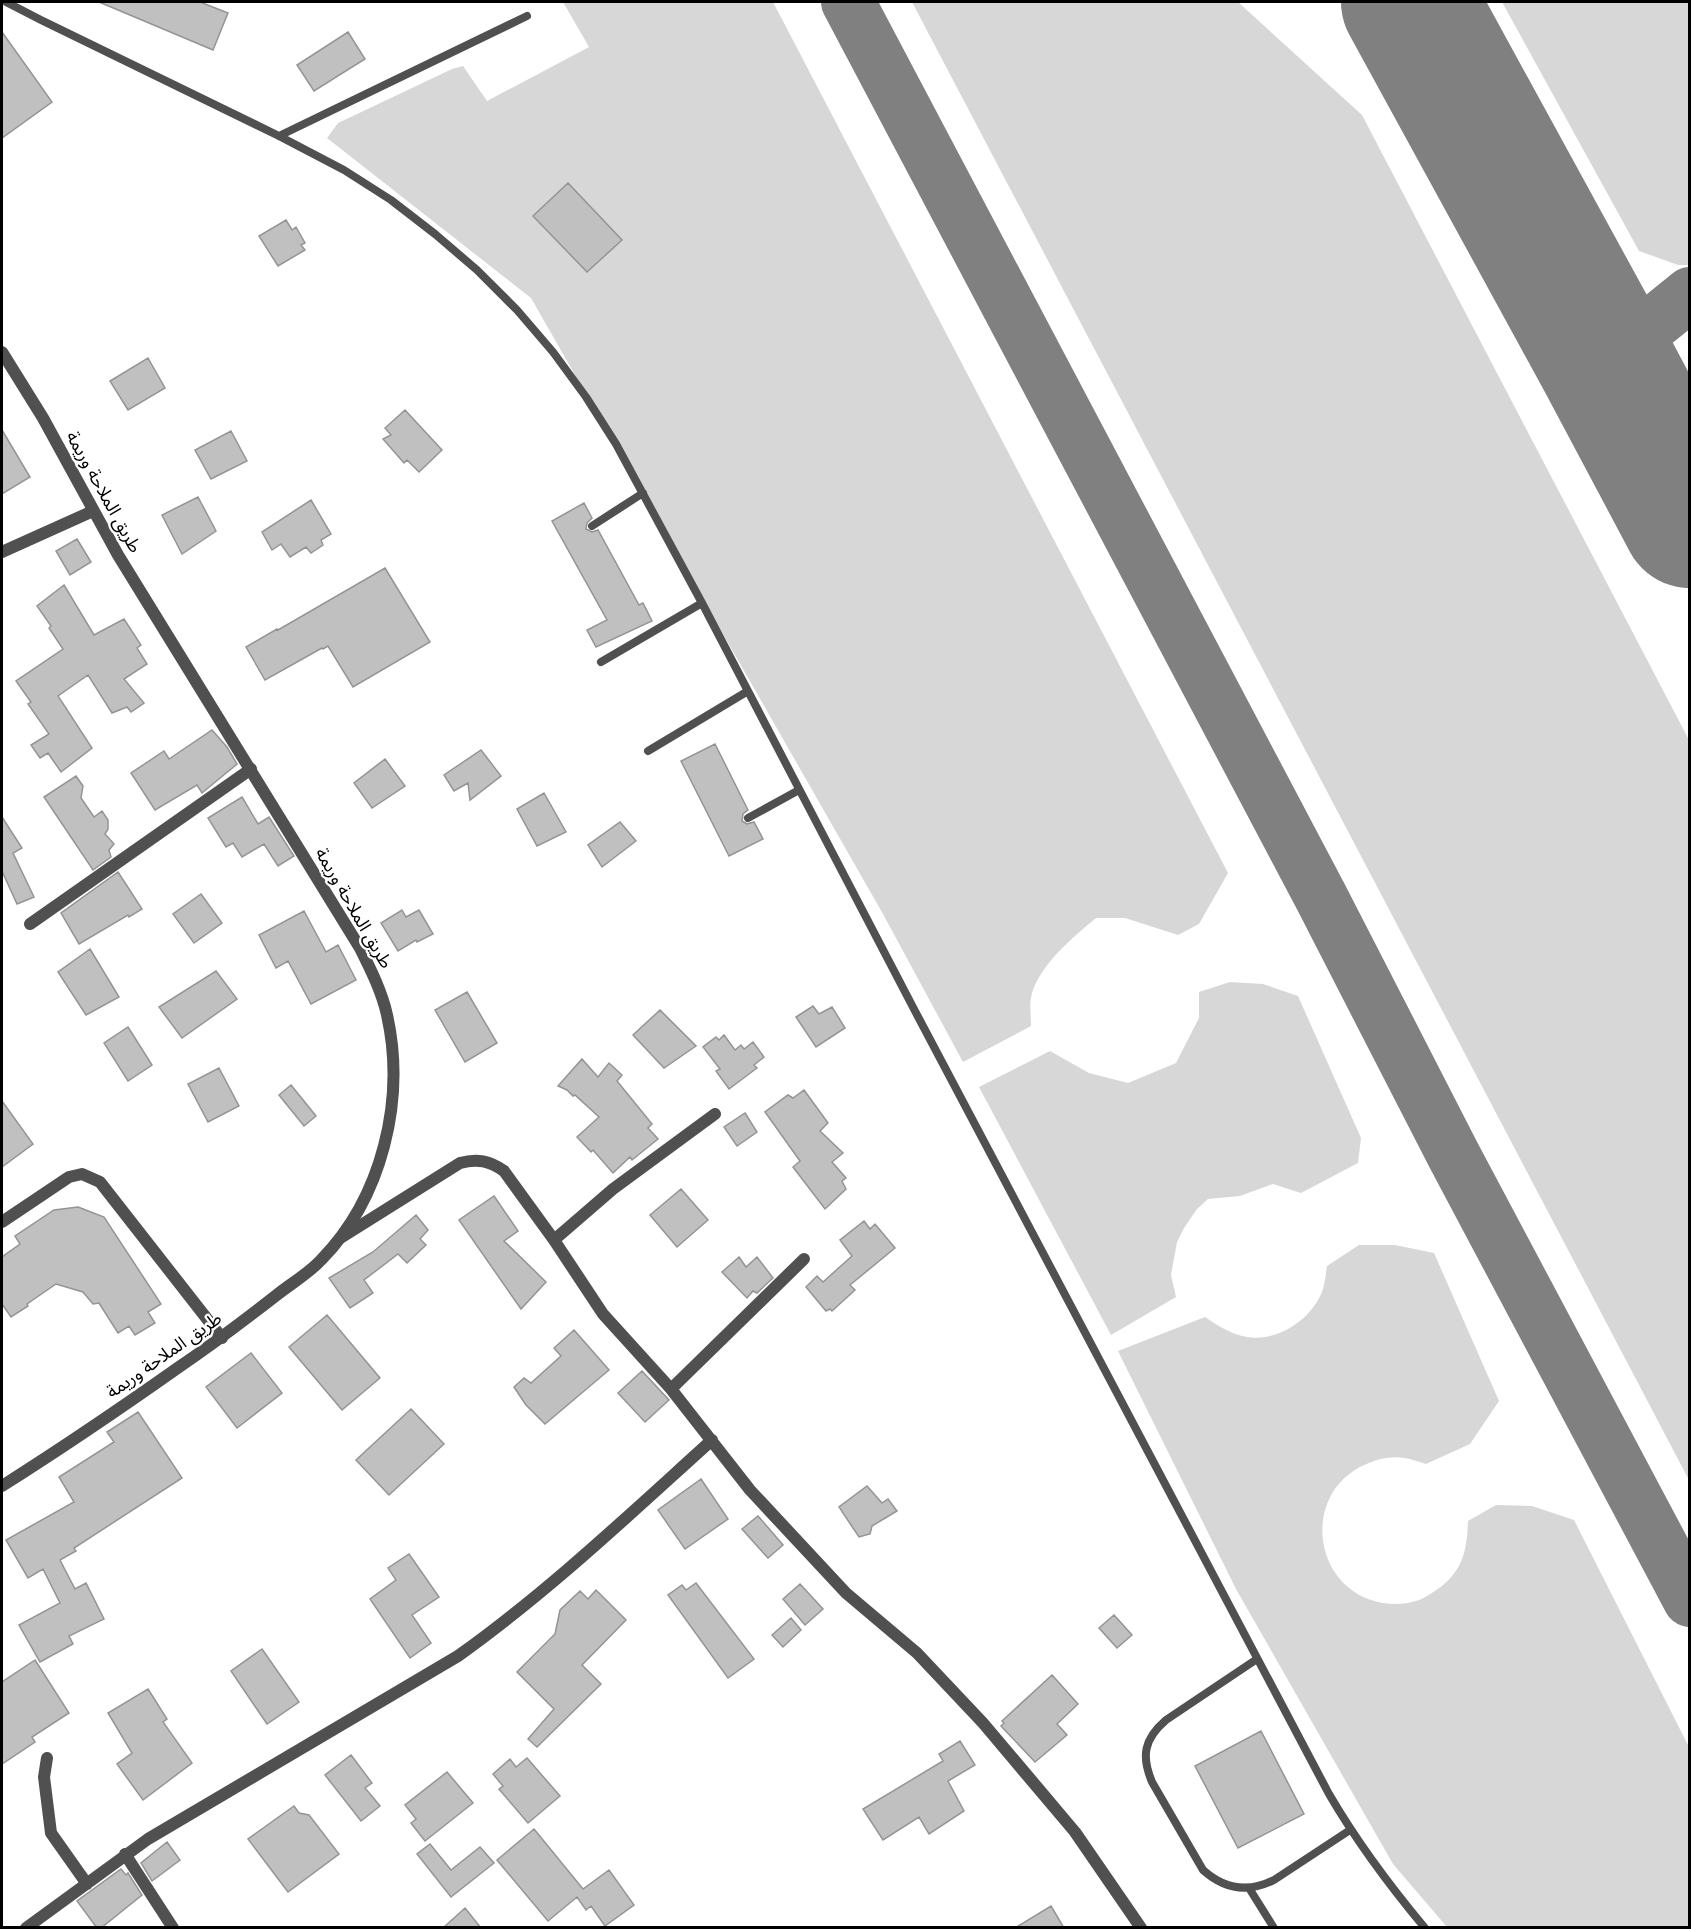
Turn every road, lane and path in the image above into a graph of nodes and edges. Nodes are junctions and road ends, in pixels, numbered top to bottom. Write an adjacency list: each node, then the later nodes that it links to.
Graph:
1 (6, 2): 3 (lane)
2 (527, 16): 3 (lane)
3 (279, 136): 5 (lane)
4 (2, 352): 6 (street, طريق الملاحة وريمة)
5 (643, 493): 7 (lane); 9 (lane)
6 (93, 511): 8 (street); 13 (street, طريق الملاحة وريمة)
7 (592, 526)
8 (2, 552)
9 (702, 603): 10 (lane); 11 (lane)
10 (601, 662)
11 (748, 691): 12 (lane); 14 (lane)
12 (648, 752)
13 (250, 770): 16 (street); 19 (street, طريق الملاحة وريمة)
14 (799, 790): 15 (lane); 26 (lane)
15 (748, 818)
16 (30, 924)
17 (715, 1114): 20 (street)
18 (2, 1222): 22 (street)
19 (342, 1236): 20 (street); 22 (street, طريق الملاحة وريمة)
20 (554, 1240): 23 (street)
21 (804, 1259): 23 (street)
22 (222, 1338): 25 (street, طريق الملاحة وريمة)
23 (671, 1389): 24 (street)
24 (712, 1440): 29 (street); 34 (street)
25 (2, 1486)
26 (1257, 1659): 28 (lane); 31 (lane)
27 (47, 1758): 30 (street)
28 (1350, 1830): 31 (lane); 36 (lane)
29 (125, 1854): 30 (street); 33 (street)
30 (87, 1884): 32 (street)
31 (1249, 1888): 35 (lane)
32 (26, 1928)
33 (174, 1928)
34 (1141, 1928)
35 (1274, 1928)
36 (1425, 1928)

